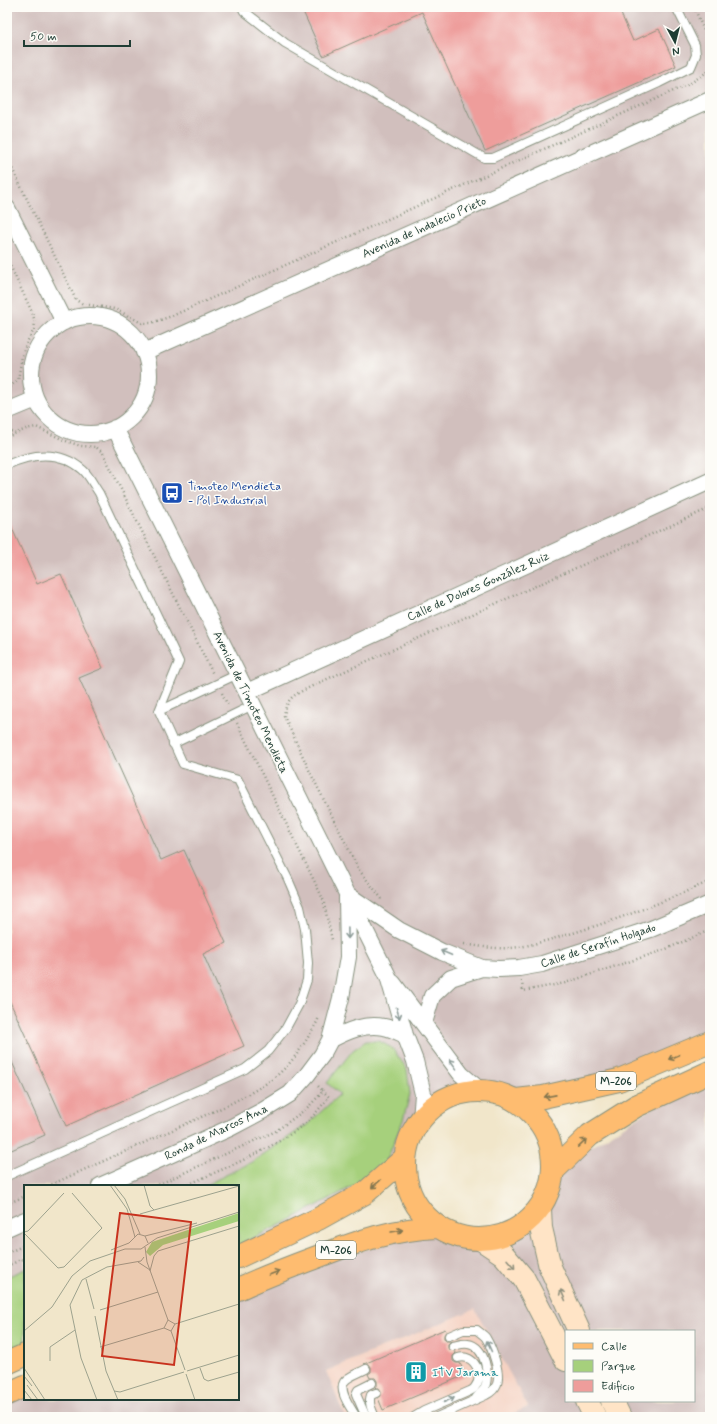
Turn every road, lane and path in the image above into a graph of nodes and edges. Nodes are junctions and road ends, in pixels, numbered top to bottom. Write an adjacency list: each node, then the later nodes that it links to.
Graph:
1 (242, 7): 2 (lane)
2 (676, 7)
3 (694, 7): 4 (path)
4 (710, 45)
5 (710, 70): 7 (path)
6 (708, 100): 11 (street, Avenida de Indalecio Prieto)
7 (7, 158)
8 (7, 208): 10 (street)
9 (7, 259): 12 (path)
10 (64, 322): 11 (street); 13 (street)
11 (144, 352): 16 (street)
12 (7, 389)
13 (36, 399): 14 (street); 16 (street)
14 (7, 412)
15 (7, 420): 17 (path)
16 (115, 428): 22 (street, Avenida de Timoteo Mendieta)
17 (13, 435): 18 (path); 23 (path)
18 (7, 437)
19 (7, 465): 25 (lane)
20 (710, 481): 24 (street, Calle de Dolores González Ruiz)
21 (710, 508): 30 (path)
22 (238, 674): 23 (lane); 24 (street, Avenida de Timoteo Mendieta)
23 (218, 684): 25 (lane); 26 (path)
24 (250, 699): 26 (lane); 29 (street, Avenida de Timoteo Mendieta)
25 (159, 711): 27 (lane)
26 (233, 715): 27 (lane); 33 (path)
27 (173, 744): 51 (lane)
28 (710, 881): 35 (path)
29 (347, 894): 36 (street, Calle de Serafín Holgado, one-way to 29); 38 (street, Avenida de Timoteo Mendieta); 42 (street, Ronda de Marcos Ana, one-way to 42)
30 (387, 904)
31 (710, 904): 37 (street, Calle de Serafín Holgado)
32 (710, 930): 37 (path)
33 (332, 941)
34 (462, 943): 35 (path)
35 (517, 947): 37 (path)
36 (482, 968): 37 (street, Calle de Serafín Holgado); 40 (street, Calle de Serafín Holgado)
37 (520, 968)
38 (388, 976): 40 (street, Avenida de Timoteo Mendieta); 41 (street, Avenida de Timoteo Mendieta, one-way to 41)
39 (320, 1015): 52 (path)
40 (424, 1024): 46 (street, Avenida de Timoteo Mendieta, one-way to 40)
41 (405, 1035): 42 (street); 48 (street, Avenida de Timoteo Mendieta)
42 (330, 1040): 53 (street, Ronda de Marcos Ana)
43 (710, 1042): 47 (main road, M-206, one-way to 47)
44 (710, 1072): 50 (main road, M-206, one-way to 44)
45 (322, 1090): 54 (path)
46 (481, 1092): 47 (main road, M-206); 48 (main road, M-206)
47 (516, 1100): 50 (main road, M-206)
48 (421, 1121): 49 (main road, M-206)
49 (405, 1158): 59 (main road, M-206); 64 (main road, one-way to 64)
50 (554, 1170): 57 (main road, M-206)
51 (7, 1176)
52 (50, 1185)
53 (102, 1185)
54 (187, 1185)
55 (24, 1196): 56 (path)
56 (7, 1204)
57 (540, 1209): 61 (main road, M-206); 68 (street, one-way to 57)
58 (24, 1220): 60 (street)
59 (438, 1227): 61 (main road, M-206); 67 (main road, M-206, one-way to 59)
60 (7, 1228)
61 (482, 1240): 73 (street, one-way to 73)
62 (24, 1245): 63 (path)
63 (7, 1253)
64 (239, 1257)
65 (24, 1258): 66 (path)
66 (7, 1266)
67 (239, 1289)
68 (579, 1330)
69 (449, 1336): 80 (lane, one-way to 69)
70 (453, 1346): 80 (lane)
71 (24, 1355): 74 (main road)
72 (458, 1358): 86 (lane, one-way to 72)
73 (565, 1358)
74 (7, 1363)
75 (366, 1369): 83 (lane)
76 (372, 1383): 84 (lane)
77 (24, 1386): 79 (main road)
78 (376, 1393): 85 (lane)
79 (7, 1394)
80 (473, 1402): 87 (lane)
81 (588, 1402): 90 (street)
82 (612, 1402): 91 (street)
83 (356, 1417)
84 (366, 1417)
85 (375, 1417)
86 (414, 1417)
87 (437, 1417)
88 (511, 1417): 89 (path)
89 (519, 1417)
90 (595, 1417)
91 (620, 1417)

